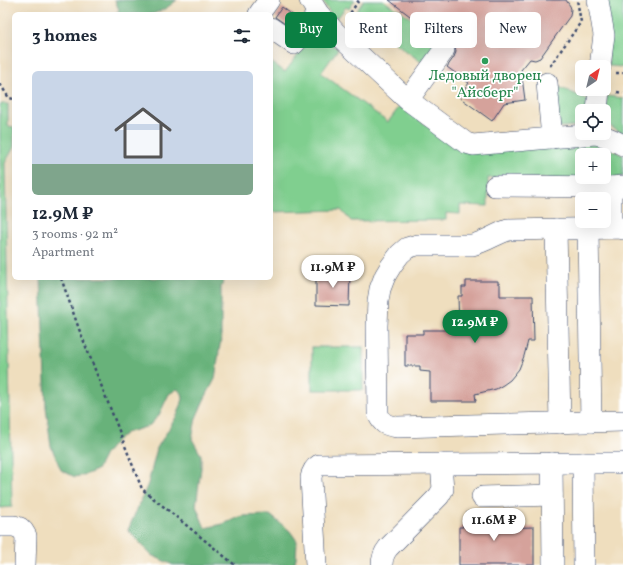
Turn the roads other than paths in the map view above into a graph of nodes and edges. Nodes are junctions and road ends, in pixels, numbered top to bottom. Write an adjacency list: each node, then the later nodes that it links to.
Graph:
1 (269, 0): 4 (lane)
2 (598, 0): 7 (lane)
3 (314, 6): 5 (lane); 9 (lane)
4 (260, 12)
5 (273, 29)
6 (444, 50): 9 (lane)
7 (601, 60)
8 (547, 83): 11 (lane)
9 (408, 100): 11 (lane)
10 (575, 135): 11 (lane)
11 (552, 138)
12 (611, 139): 13 (lane)
13 (623, 145)
14 (495, 186): 15 (lane)
15 (617, 186): 16 (lane)
16 (617, 228): 18 (lane)
17 (556, 229): 18 (lane); 21 (lane); 21 (lane)
18 (588, 229): 20 (lane)
19 (623, 421): 20 (lane)
20 (591, 422): 21 (lane)
21 (560, 423)
22 (552, 463): 23 (lane); 25 (lane); 26 (lane)
23 (583, 463): 24 (lane); 33 (lane)
24 (623, 463)
25 (441, 464): 30 (lane); 31 (lane)
26 (552, 495): 27 (lane); 32 (lane)
27 (482, 497)
28 (0, 526): 29 (lane)
29 (25, 565)
30 (316, 565)
31 (382, 565)
32 (553, 565)
33 (584, 565)

